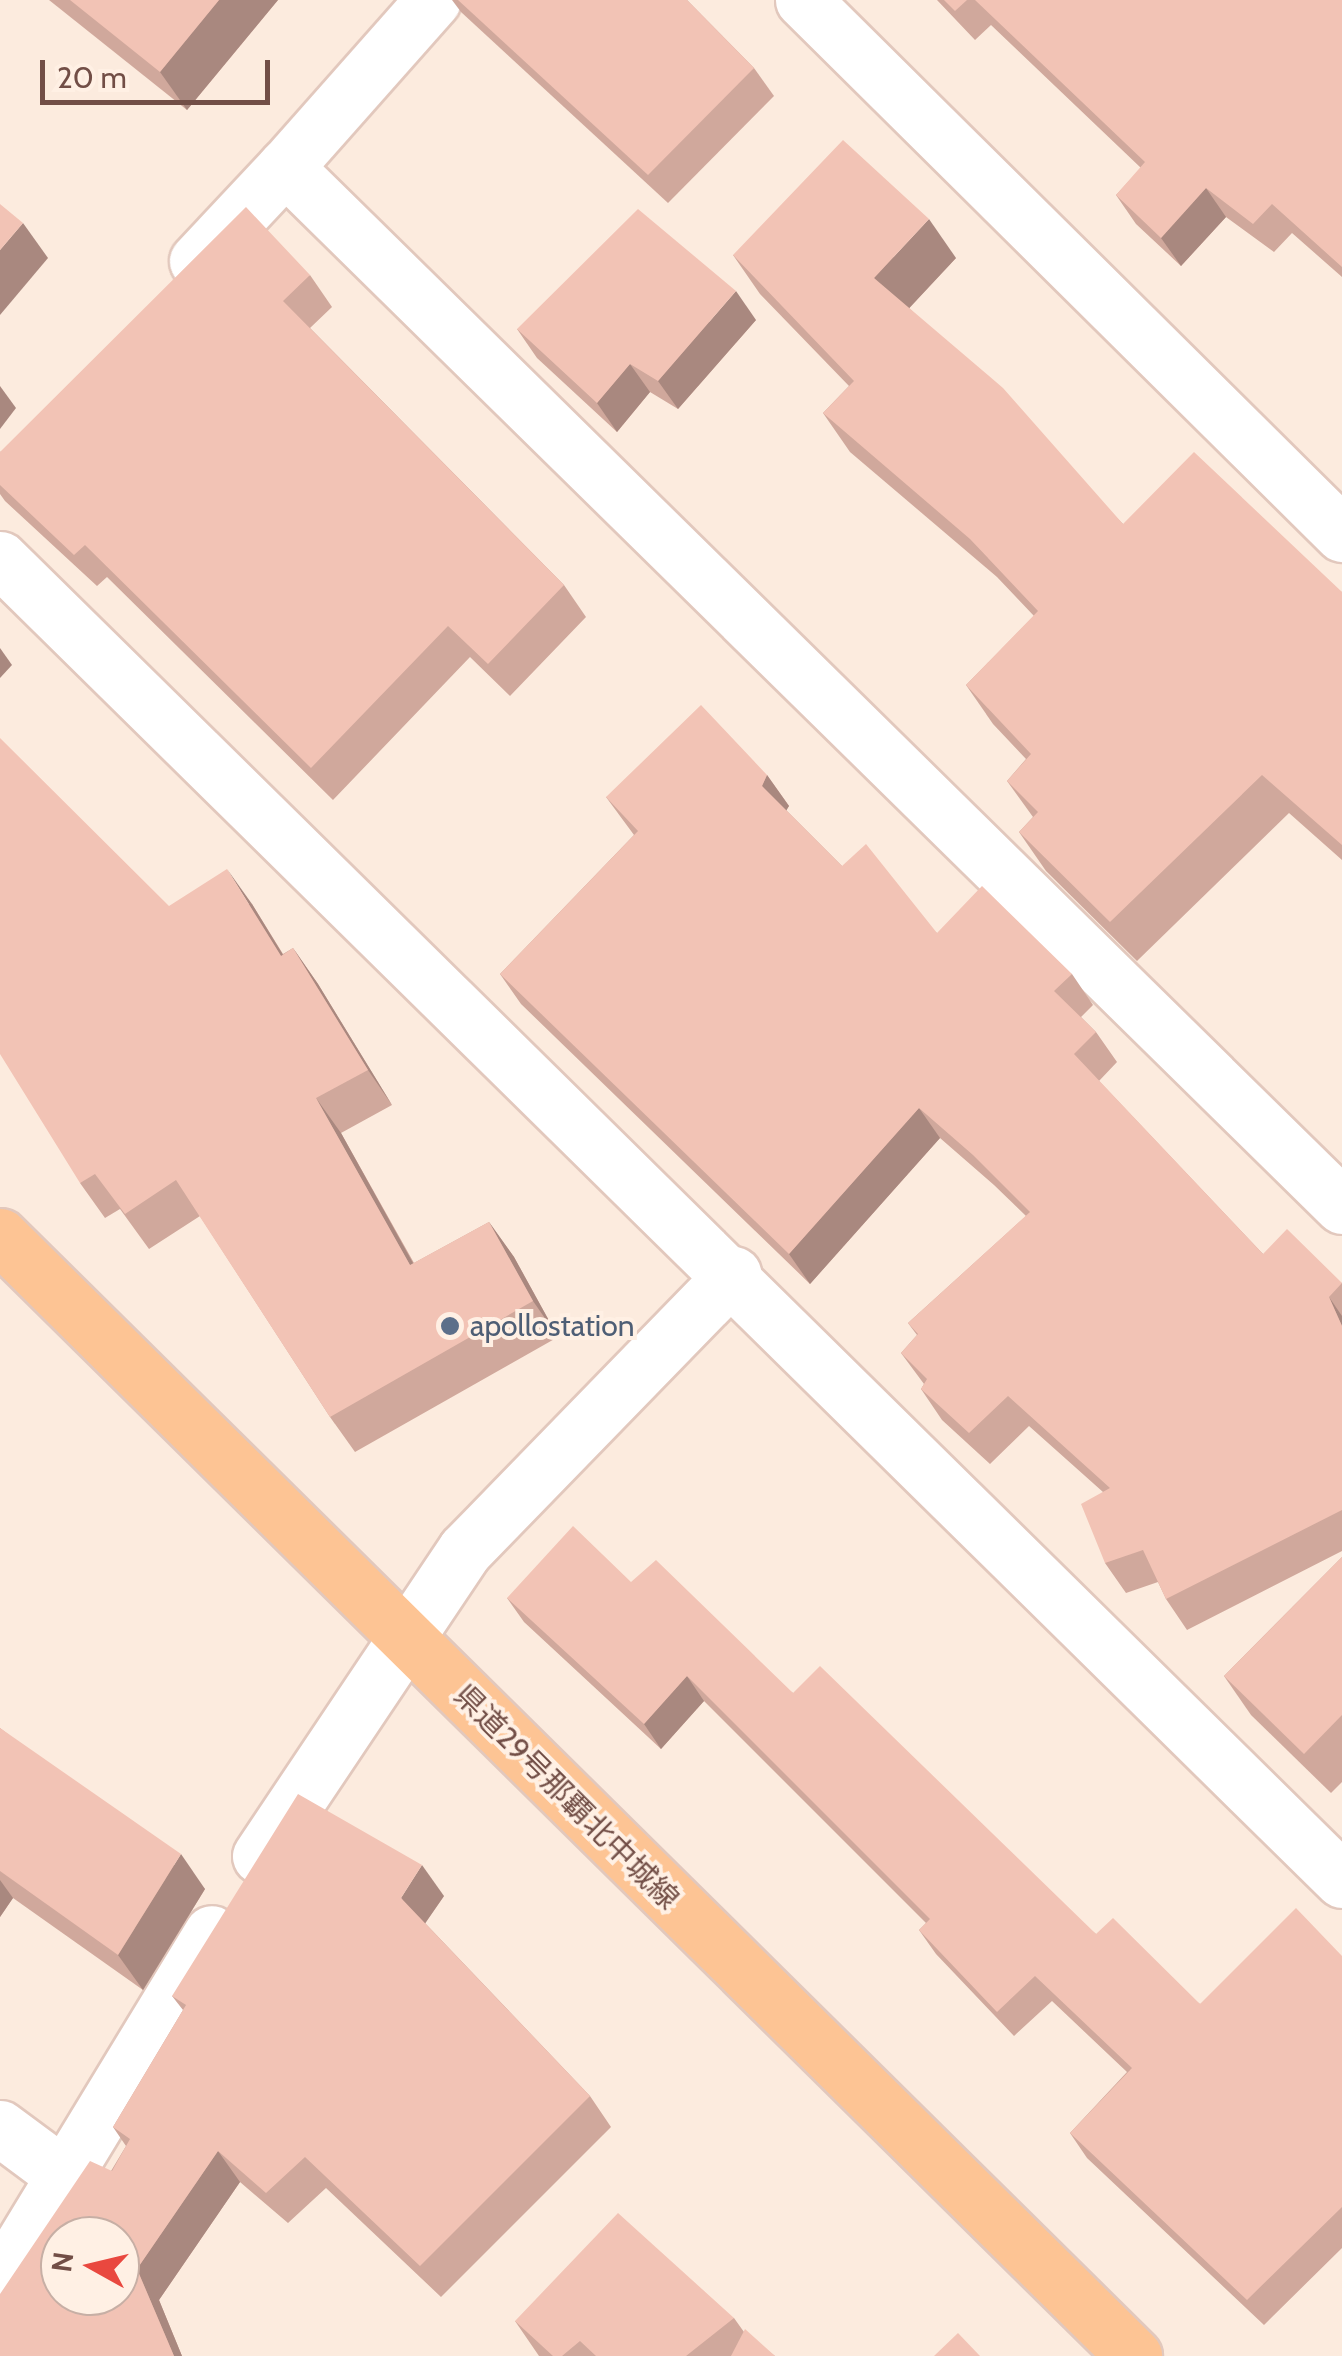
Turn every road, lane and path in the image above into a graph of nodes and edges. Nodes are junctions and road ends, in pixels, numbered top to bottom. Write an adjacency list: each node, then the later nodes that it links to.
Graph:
1 (433, 0): 3 (street)
2 (803, 0): 5 (street)
3 (284, 167): 4 (street); 7 (street)
4 (162, 297)
5 (1342, 534)
6 (0, 559): 9 (street)
7 (1342, 1206)
8 (0, 1236): 10 (main road, 県道29号那覇北中城線)
9 (733, 1274): 10 (street); 11 (street)
10 (400, 1634): 13 (street); 15 (main road, 県道29号那覇北中城線)
11 (1342, 1879)
12 (0, 2128): 13 (street)
13 (62, 2174): 14 (street)
14 (0, 2280)
15 (1134, 2356)

